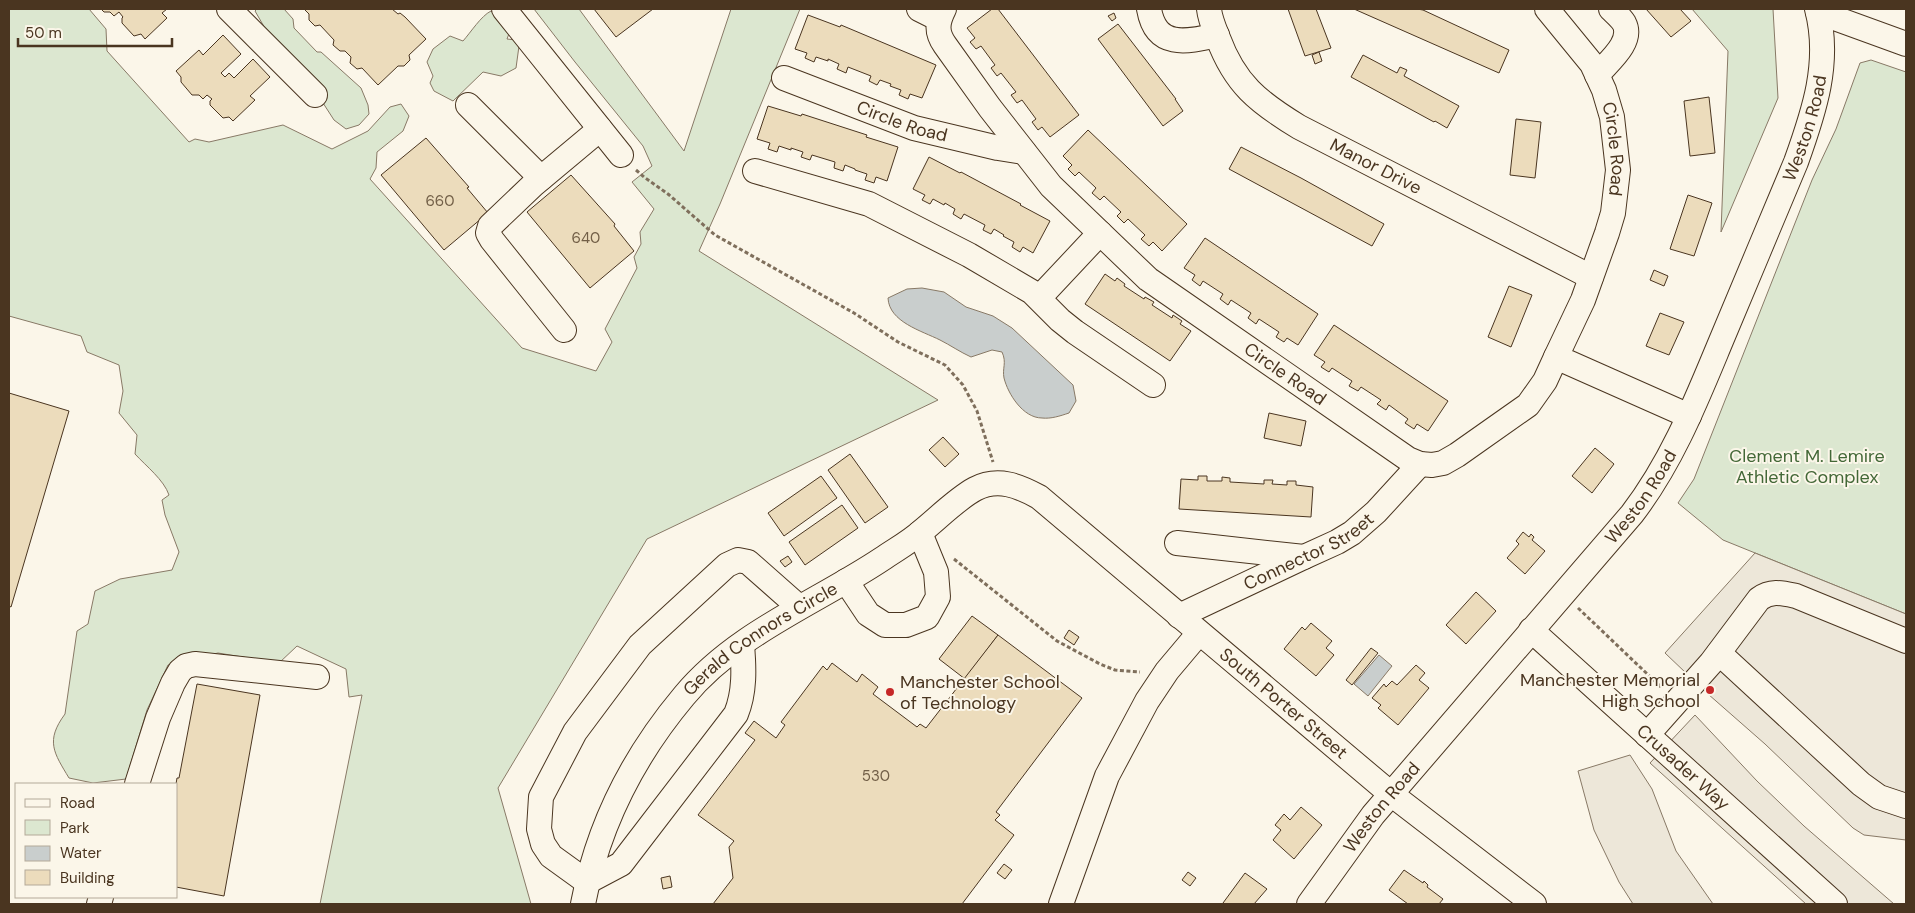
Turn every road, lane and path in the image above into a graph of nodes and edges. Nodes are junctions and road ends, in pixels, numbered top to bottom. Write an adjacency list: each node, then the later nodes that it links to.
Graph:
1 (230, 9): 13 (street)
2 (504, 9): 15 (street)
3 (1149, 9): 9 (street)
4 (1209, 9): 9 (street, Manor Drive)
5 (1547, 9): 11 (street, Circle Road)
6 (1611, 9): 11 (street)
7 (1818, 10): 10 (street); 26 (street, Weston Road)
8 (934, 12): 16 (street, Circle Road)
9 (1217, 35): 21 (street, Manor Drive)
10 (1906, 44)
11 (1597, 75): 21 (street, Circle Road)
12 (784, 78): 16 (street, Circle Road)
13 (315, 95)
14 (468, 105): 19 (street)
15 (600, 129): 17 (street); 19 (street)
16 (1024, 152): 20 (street, Circle Road)
17 (621, 155): 28 (path)
18 (755, 171): 22 (street)
19 (541, 178): 23 (street)
20 (1100, 233): 22 (street); 27 (street, Circle Road)
21 (1591, 277): 24 (street, Circle Road)
22 (1039, 298): 25 (street)
23 (564, 330)
24 (1556, 358): 26 (street); 27 (street, Circle Road)
25 (1153, 385)
26 (1689, 416): 38 (street, Weston Road)
27 (1420, 464): 32 (street, Connector Street)
28 (999, 482): 29 (street, Gerald Connors Circle); 30 (street, Gerald Connors Circle)
29 (1039, 497): 37 (street, South Porter Street)
30 (920, 533): 34 (street, Gerald Connors Circle); 34 (street)
31 (1177, 543): 32 (street)
32 (1304, 557): 37 (street, Connector Street)
33 (952, 558): 43 (path)
34 (846, 581): 35 (street, Gerald Connors Circle)
35 (799, 607): 41 (street, Gerald Connors Circle); 50 (street)
36 (1577, 608): 45 (path)
37 (1179, 616): 39 (street, South Porter Street)
38 (1531, 630): 46 (street, Crusader Way); 48 (street, Weston Road)
39 (1199, 633): 48 (street, South Porter Street); 51 (street)
40 (1906, 641): 42 (street)
41 (742, 645): 50 (street, Gerald Connors Circle); 50 (street)
42 (1719, 653): 45 (street); 49 (street)
43 (1145, 672)
44 (316, 677): 47 (street)
45 (1677, 702): 46 (street)
46 (1647, 735): 54 (street, Crusader Way)
47 (137, 783)
48 (1391, 794): 52 (street, Weston Road); 53 (street, South Porter Street)
49 (1906, 806)
50 (585, 893)
51 (1060, 904)
52 (1309, 904)
53 (1534, 904)
54 (1835, 904)

